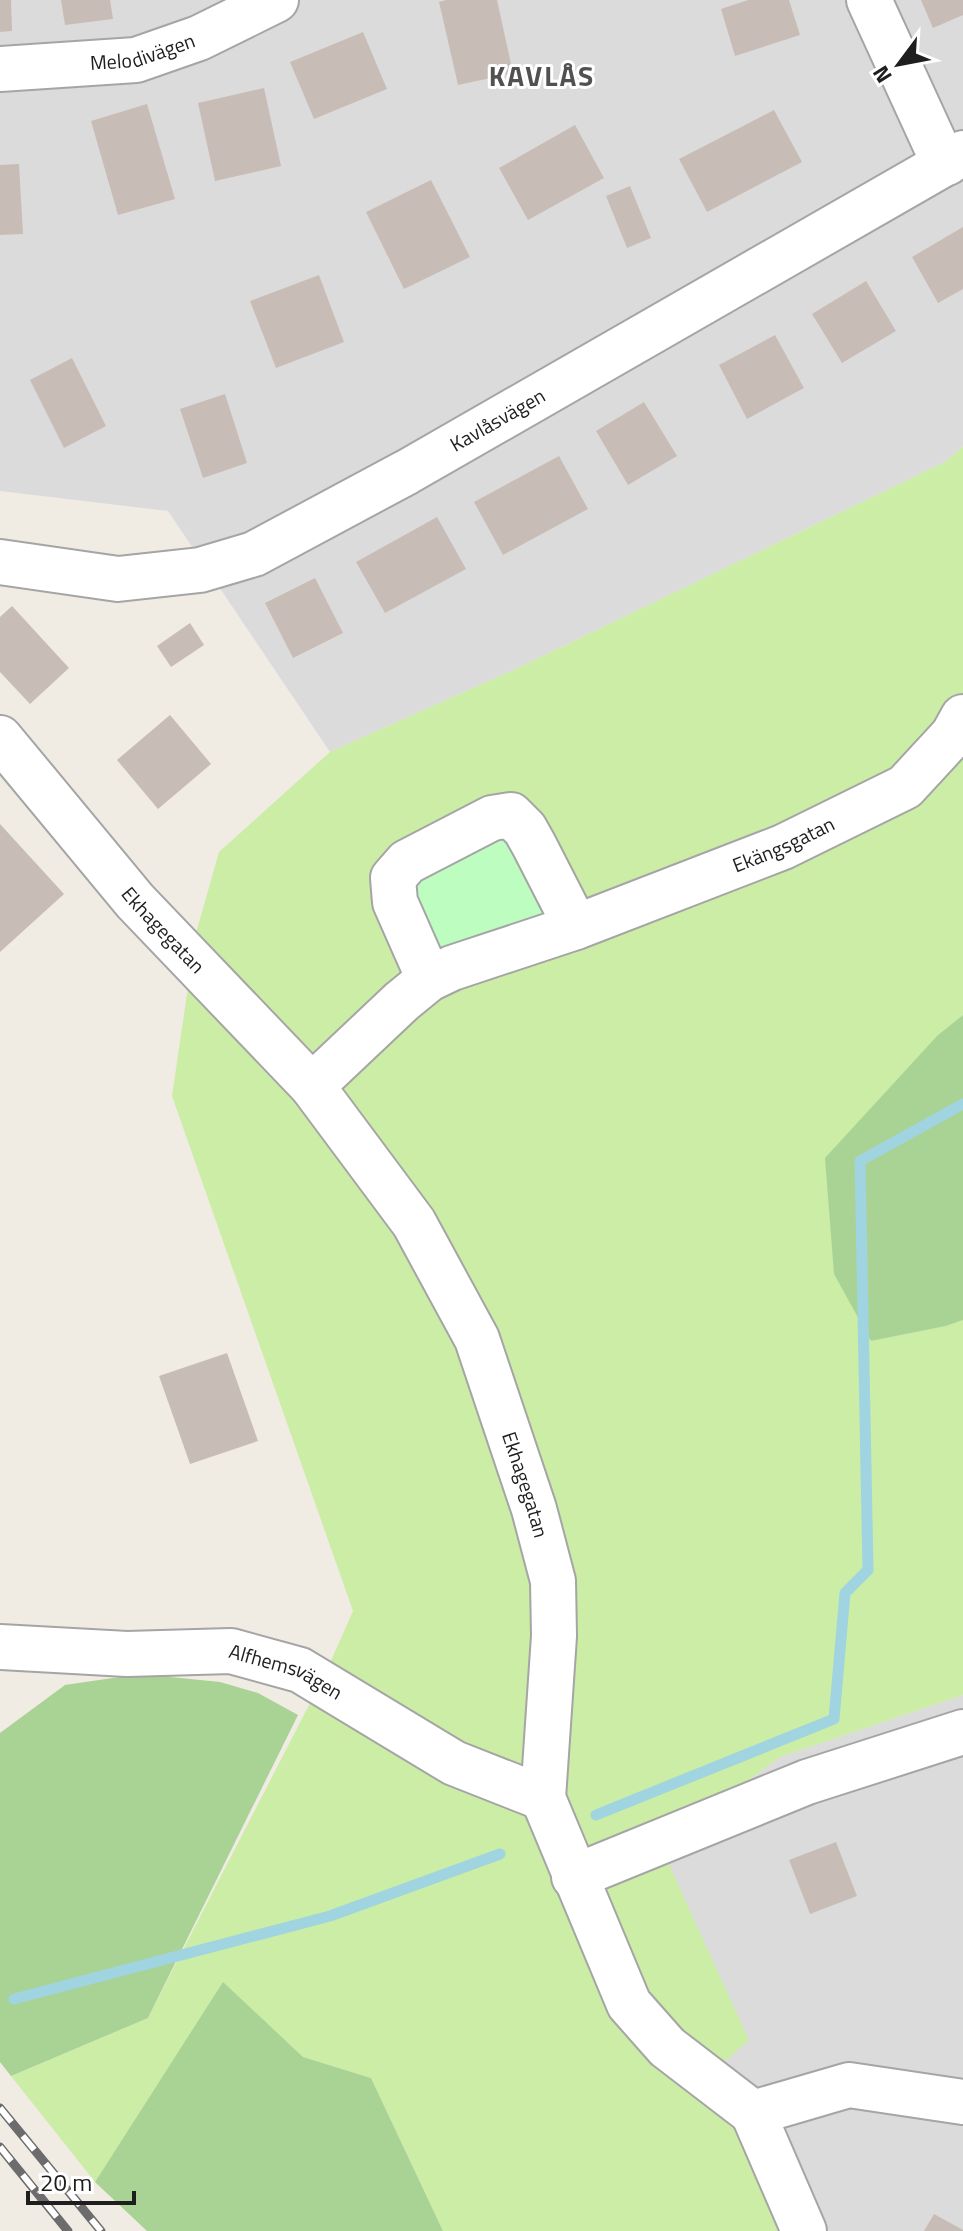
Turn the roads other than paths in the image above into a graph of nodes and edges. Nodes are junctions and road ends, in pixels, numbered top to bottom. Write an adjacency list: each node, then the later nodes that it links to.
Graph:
1 (276, 0): 3 (street, Melodivägen)
2 (869, 0): 4 (street)
3 (0, 69)
4 (955, 158): 5 (street, Kavlåsvägen)
5 (0, 562)
6 (963, 717): 8 (street, Ekängsgatan)
7 (0, 738): 10 (street, Ekhagegatan)
8 (576, 927): 9 (street, Ekängsgatan); 9 (street)
9 (429, 979): 10 (street, Ekängsgatan)
10 (312, 1086): 13 (street, Ekhagegatan)
11 (0, 1647): 13 (street, Alfhemsvägen)
12 (963, 1732): 14 (street)
13 (543, 1798): 14 (street, Ekhagegatan)
14 (574, 1877): 16 (street, Ekhagegatan)
15 (963, 2102): 16 (street)
16 (753, 2113): 17 (street)
17 (804, 2231)

